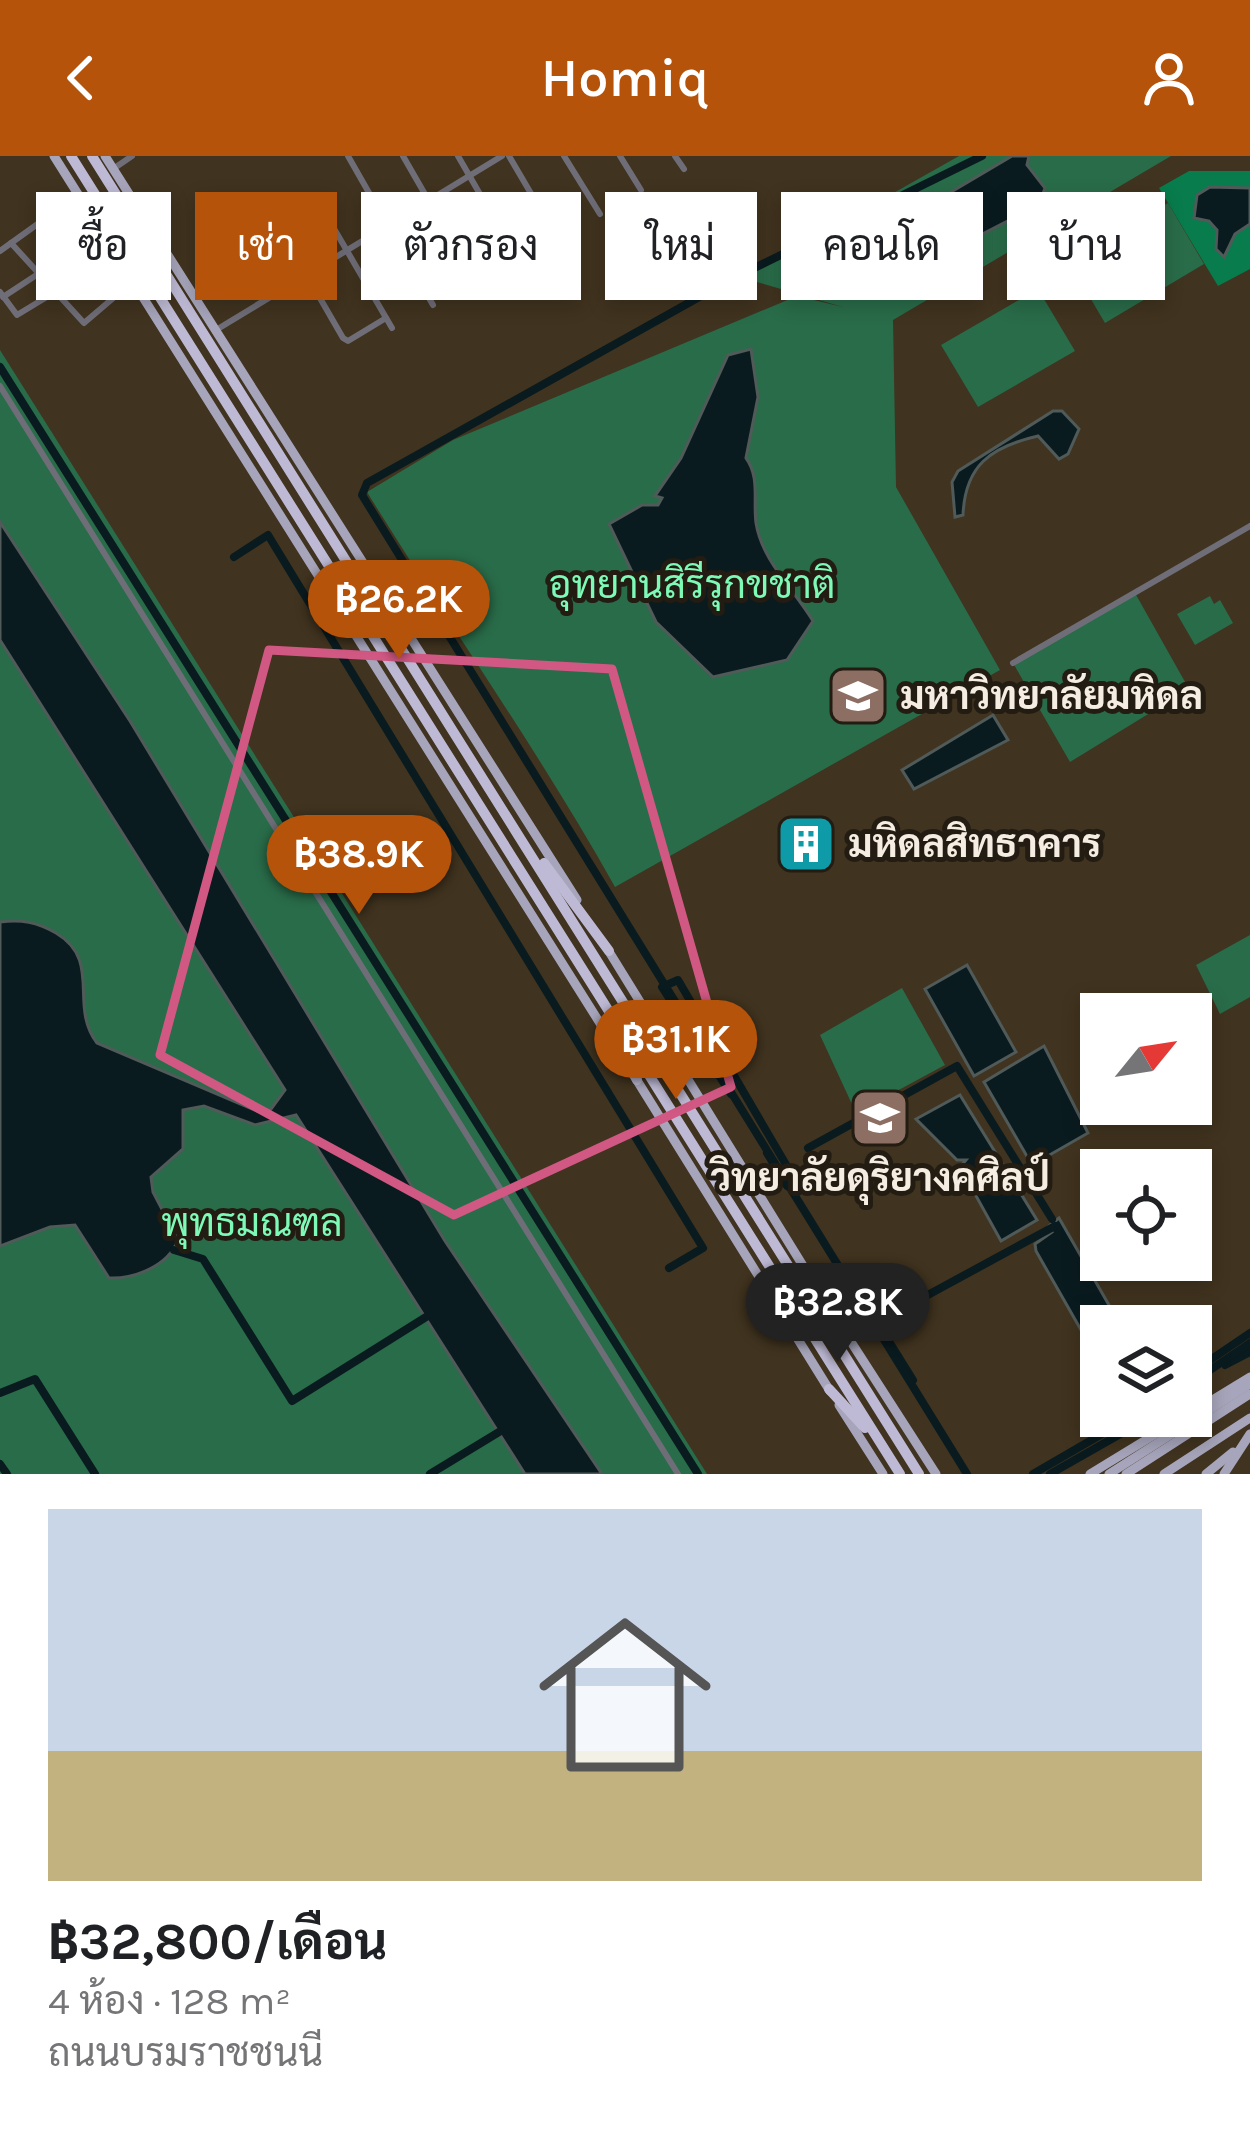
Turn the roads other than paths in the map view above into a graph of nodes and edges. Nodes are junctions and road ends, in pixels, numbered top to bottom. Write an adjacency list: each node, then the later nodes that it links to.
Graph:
1 (54, 156): 17 (main road)
2 (71, 156): 50 (highway)
3 (92, 156): 48 (highway)
4 (105, 156): 13 (main road)
5 (132, 156): 13 (street)
6 (348, 156): 18 (street)
7 (403, 156): 19 (street)
8 (458, 156): 15 (street)
9 (506, 156): 15 (street); 22 (street)
10 (564, 156): 23 (street)
11 (620, 156): 16 (street)
12 (675, 156): 14 (street)
13 (113, 169): 44 (main road)
14 (683, 169)
15 (469, 176): 20 (street); 21 (street)
16 (641, 190)
17 (76, 192)
18 (368, 192)
19 (422, 192)
20 (443, 192)
21 (478, 192)
22 (529, 192)
23 (600, 214)
24 (36, 225): 27 (street)
25 (337, 236): 29 (street)
26 (361, 241): 29 (street)
27 (11, 243): 28 (street); 31 (street)
28 (0, 251)
29 (345, 251): 30 (street); 42 (street)
30 (337, 256)
31 (36, 272)
32 (36, 275): 33 (street)
33 (2, 295): 34 (street)
34 (42, 300)
35 (63, 300): 36 (street)
36 (110, 300)
37 (143, 300): 51 (main road)
38 (265, 300): 44 (street)
39 (320, 300): 42 (street)
40 (431, 300): 41 (street)
41 (434, 305)
42 (386, 318): 43 (street)
43 (392, 328)
44 (216, 331): 49 (main road)
45 (0, 386): 67 (street)
46 (1250, 526): 47 (street)
47 (1013, 663)
48 (496, 798): 49 (highway); 53 (highway)
49 (609, 951): 52 (main road)
50 (572, 954): 51 (highway); 65 (highway)
51 (637, 1080): 55 (main road)
52 (822, 1297): 53 (highway); 66 (main road)
53 (854, 1370): 70 (highway)
54 (1250, 1380): 57 (main road)
55 (830, 1389): 65 (highway); 68 (main road)
56 (1250, 1394): 58 (main road)
57 (1212, 1405)
58 (1212, 1410)
59 (1250, 1418): 74 (main road)
60 (1250, 1434): 64 (main road)
61 (1159, 1437): 71 (main road)
62 (1164, 1437): 72 (main road)
63 (1170, 1437): 73 (main road)
64 (1242, 1445): 75 (main road); 76 (main road)
65 (883, 1448): 69 (highway)
66 (936, 1473)
67 (678, 1474)
68 (883, 1474)
69 (900, 1474)
70 (920, 1474)
71 (1090, 1474)
72 (1109, 1474)
73 (1126, 1474)
74 (1164, 1474)
75 (1206, 1474)
76 (1225, 1474)

